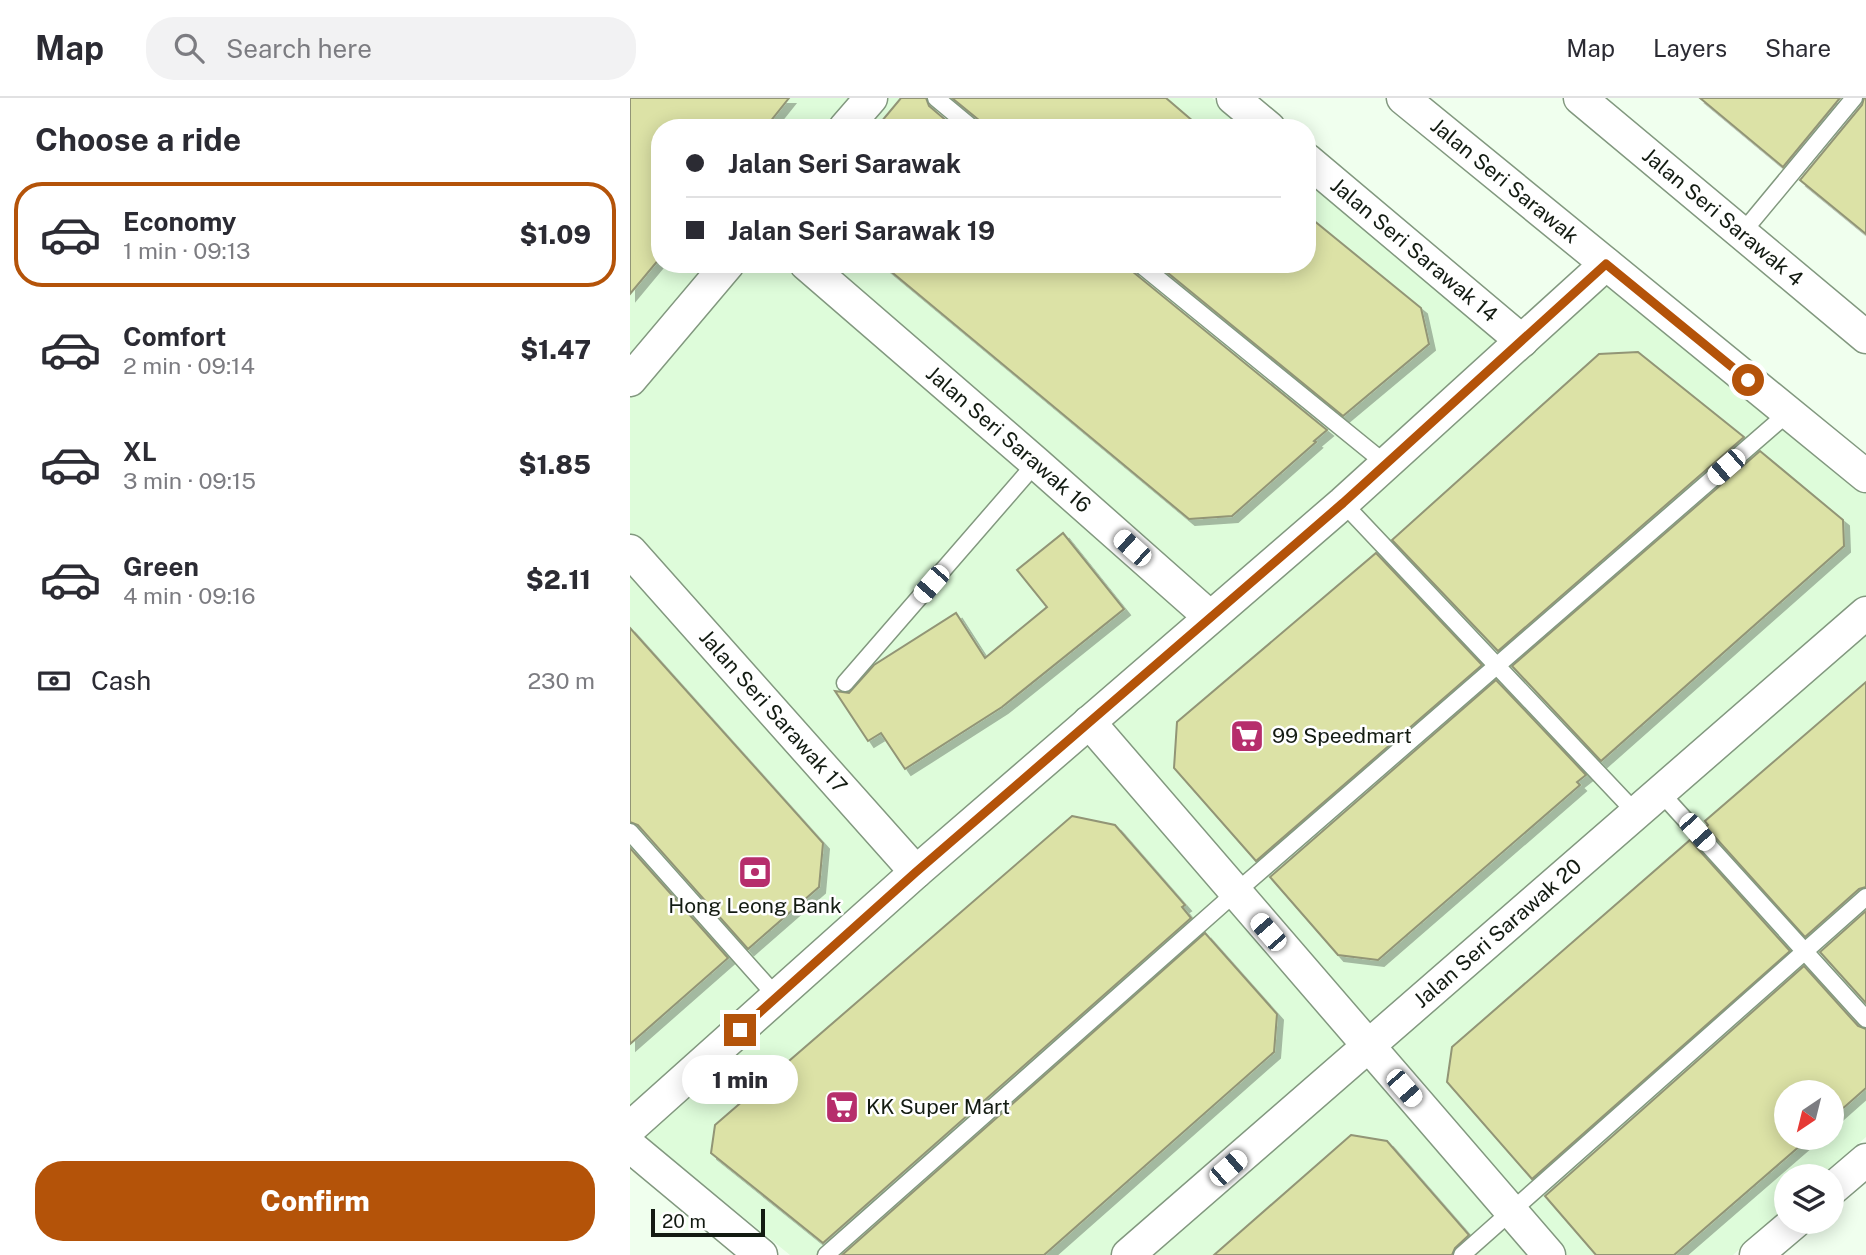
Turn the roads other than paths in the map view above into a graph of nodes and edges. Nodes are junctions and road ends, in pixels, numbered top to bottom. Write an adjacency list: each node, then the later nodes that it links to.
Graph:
1 (871, 98): 7 (street)
2 (936, 98): 8 (lane)
3 (1233, 98): 9 (street)
4 (1403, 98): 12 (street, Jalan Seri Sarawak)
5 (1853, 98): 11 (lane)
6 (1595, 103): 11 (street, Jalan Seri Sarawak 4)
7 (853, 119)
8 (961, 119)
9 (1258, 119)
10 (1316, 168): 17 (street, Jalan Seri Sarawak 14)
11 (1742, 233): 16 (street, Jalan Seri Sarawak 4)
12 (1606, 264): 17 (street); 19 (street, Jalan Seri Sarawak)
13 (720, 273): 18 (street)
14 (816, 273): 20 (street, Jalan Seri Sarawak 16)
15 (1151, 273): 21 (lane)
16 (1866, 337)
17 (1522, 341): 21 (street)
18 (630, 380)
19 (1788, 413): 22 (street, Jalan Seri Sarawak); 27 (lane)
20 (1036, 463): 26 (street, Jalan Seri Sarawak 16); 28 (lane)
21 (1386, 464): 23 (street)
22 (1866, 476)
23 (1343, 503): 26 (street); 27 (lane)
24 (630, 551): 33 (street, Jalan Seri Sarawak 17)
25 (1866, 612): 30 (street, Jalan Seri Sarawak 20)
26 (1210, 617): 29 (street)
27 (1497, 665): 31 (lane); 34 (lane)
28 (845, 683)
29 (1088, 722): 33 (street); 34 (street)
30 (1661, 793): 31 (street, Jalan Seri Sarawak 20); 36 (lane)
31 (1637, 814): 39 (street, Jalan Seri Sarawak 20)
32 (630, 832): 37 (lane)
33 (916, 872): 37 (street)
34 (1235, 893): 39 (street); 47 (lane)
35 (1866, 897): 36 (lane)
36 (1804, 951): 38 (lane); 44 (lane)
37 (777, 997): 40 (street)
38 (1866, 1019)
39 (1368, 1047): 44 (street); 48 (street, Jalan Seri Sarawak 20)
40 (630, 1128)
41 (630, 1146): 46 (street)
42 (1866, 1160): 43 (street)
43 (1844, 1179)
44 (1511, 1210): 49 (lane); 50 (street)
45 (1781, 1234): 51 (street)
46 (761, 1255)
47 (826, 1255)
48 (1128, 1255)
49 (1462, 1255)
50 (1549, 1255)
51 (1756, 1255)

